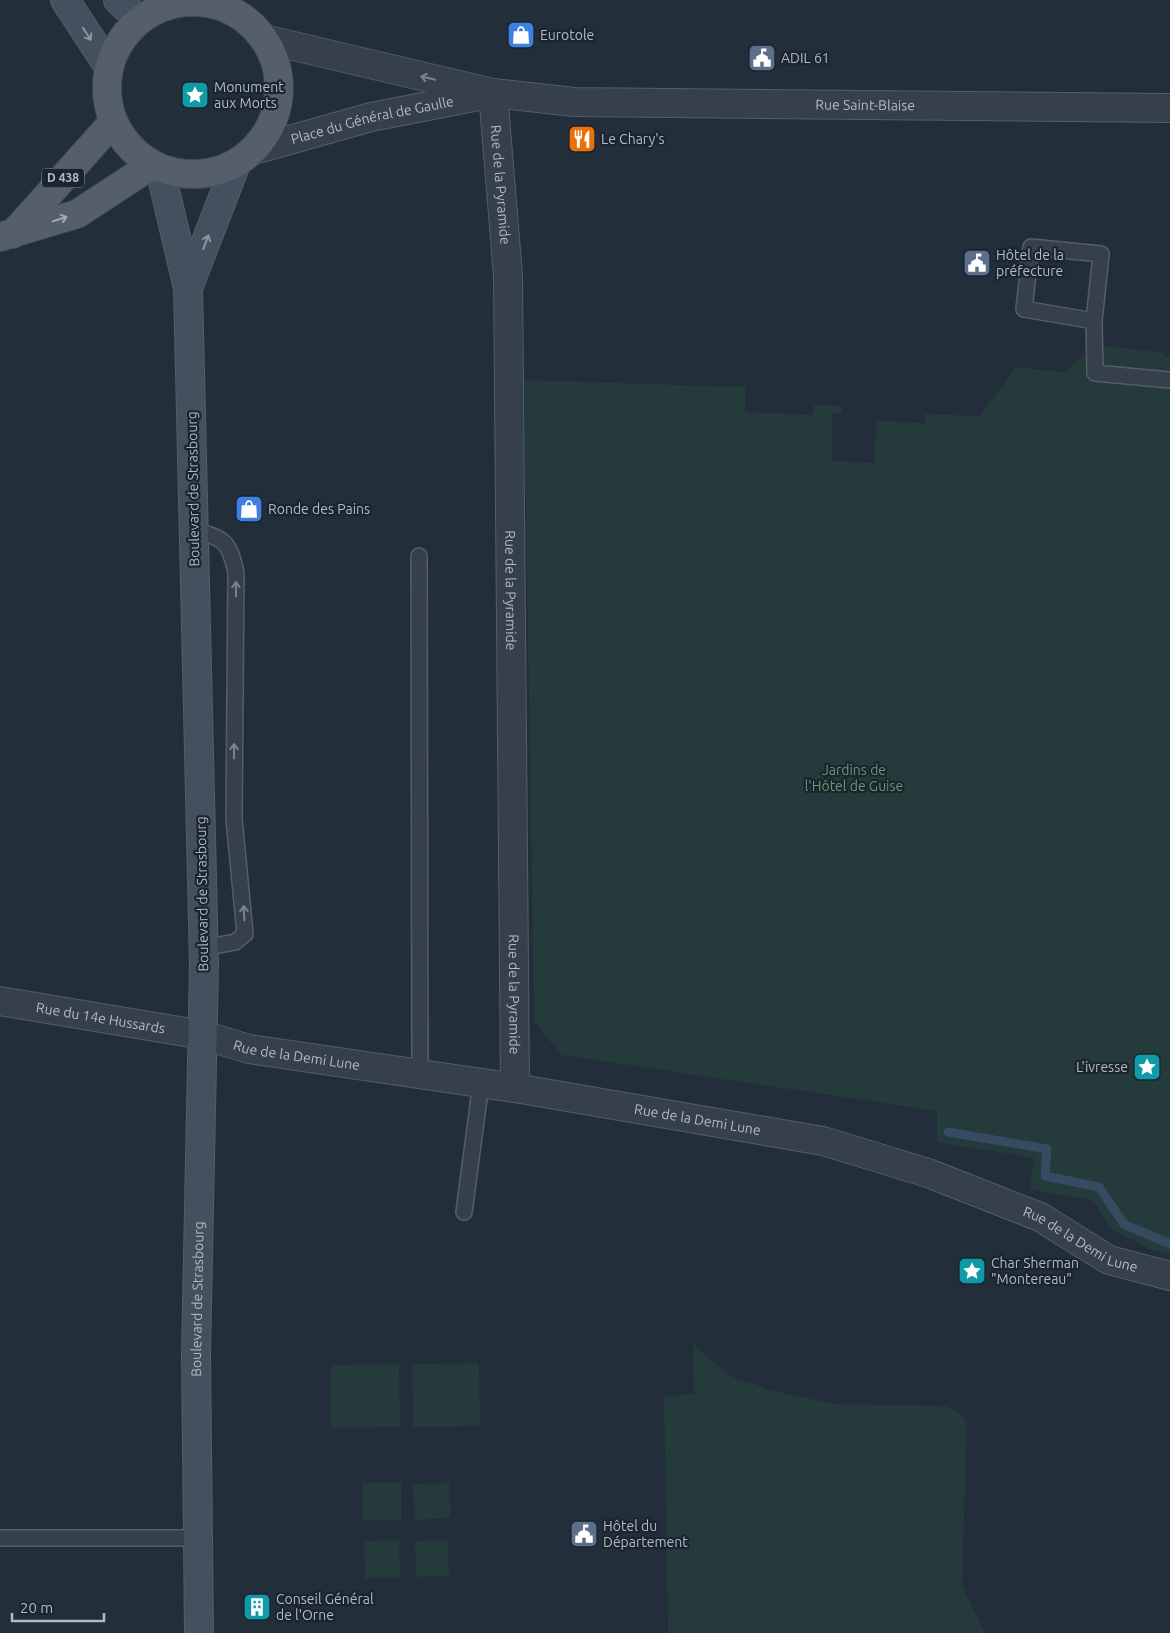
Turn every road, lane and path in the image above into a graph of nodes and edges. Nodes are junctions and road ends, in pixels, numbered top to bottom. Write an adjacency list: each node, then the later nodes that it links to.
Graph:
1 (66, 0): 6 (main road, one-way to 6)
2 (118, 0): 4 (main road)
3 (216, 2): 4 (main road, Place du Général de Gaulle); 5 (main road, Place du Général de Gaulle)
4 (144, 12): 6 (main road, Place du Général de Gaulle)
5 (264, 39): 7 (street, Place du Général de Gaulle, one-way to 5); 11 (main road, Place du Général de Gaulle)
6 (108, 67): 10 (main road, Place du Général de Gaulle)
7 (493, 93): 8 (street, Place du Général de Gaulle); 11 (street, Place du Général de Gaulle); 24 (street, Rue de la Pyramide)
8 (559, 100): 9 (street, Rue Saint-Blaise)
9 (1170, 108)
10 (113, 122): 12 (main road, Place du Général de Gaulle); 13 (main road, D 438)
11 (245, 157): 12 (main road, Place du Général de Gaulle); 14 (main road, Boulevard de Strasbourg, one-way to 11)
12 (156, 167): 13 (main road, one-way to 12); 14 (main road)
13 (7, 236)
14 (188, 288): 17 (main road, Boulevard de Strasbourg)
15 (1094, 321): 15 (lane); 16 (lane)
16 (1170, 380)
17 (194, 530): 19 (main road, Boulevard de Strasbourg); 19 (lane, one-way to 17)
18 (419, 556): 22 (lane)
19 (203, 948): 21 (main road, Boulevard de Strasbourg)
20 (0, 1001): 21 (street, Rue du 14e Hussards)
21 (203, 1035): 22 (street, Rue de la Demi Lune); 28 (main road, Boulevard de Strasbourg)
22 (420, 1074): 23 (street, Rue de la Demi Lune)
23 (481, 1083): 24 (street, Rue de la Demi Lune); 25 (lane)
24 (515, 1088): 26 (street, Rue de la Demi Lune)
25 (464, 1212)
26 (1170, 1276)
27 (0, 1538): 28 (lane)
28 (198, 1538): 29 (main road, Boulevard de Strasbourg)
29 (199, 1633)

